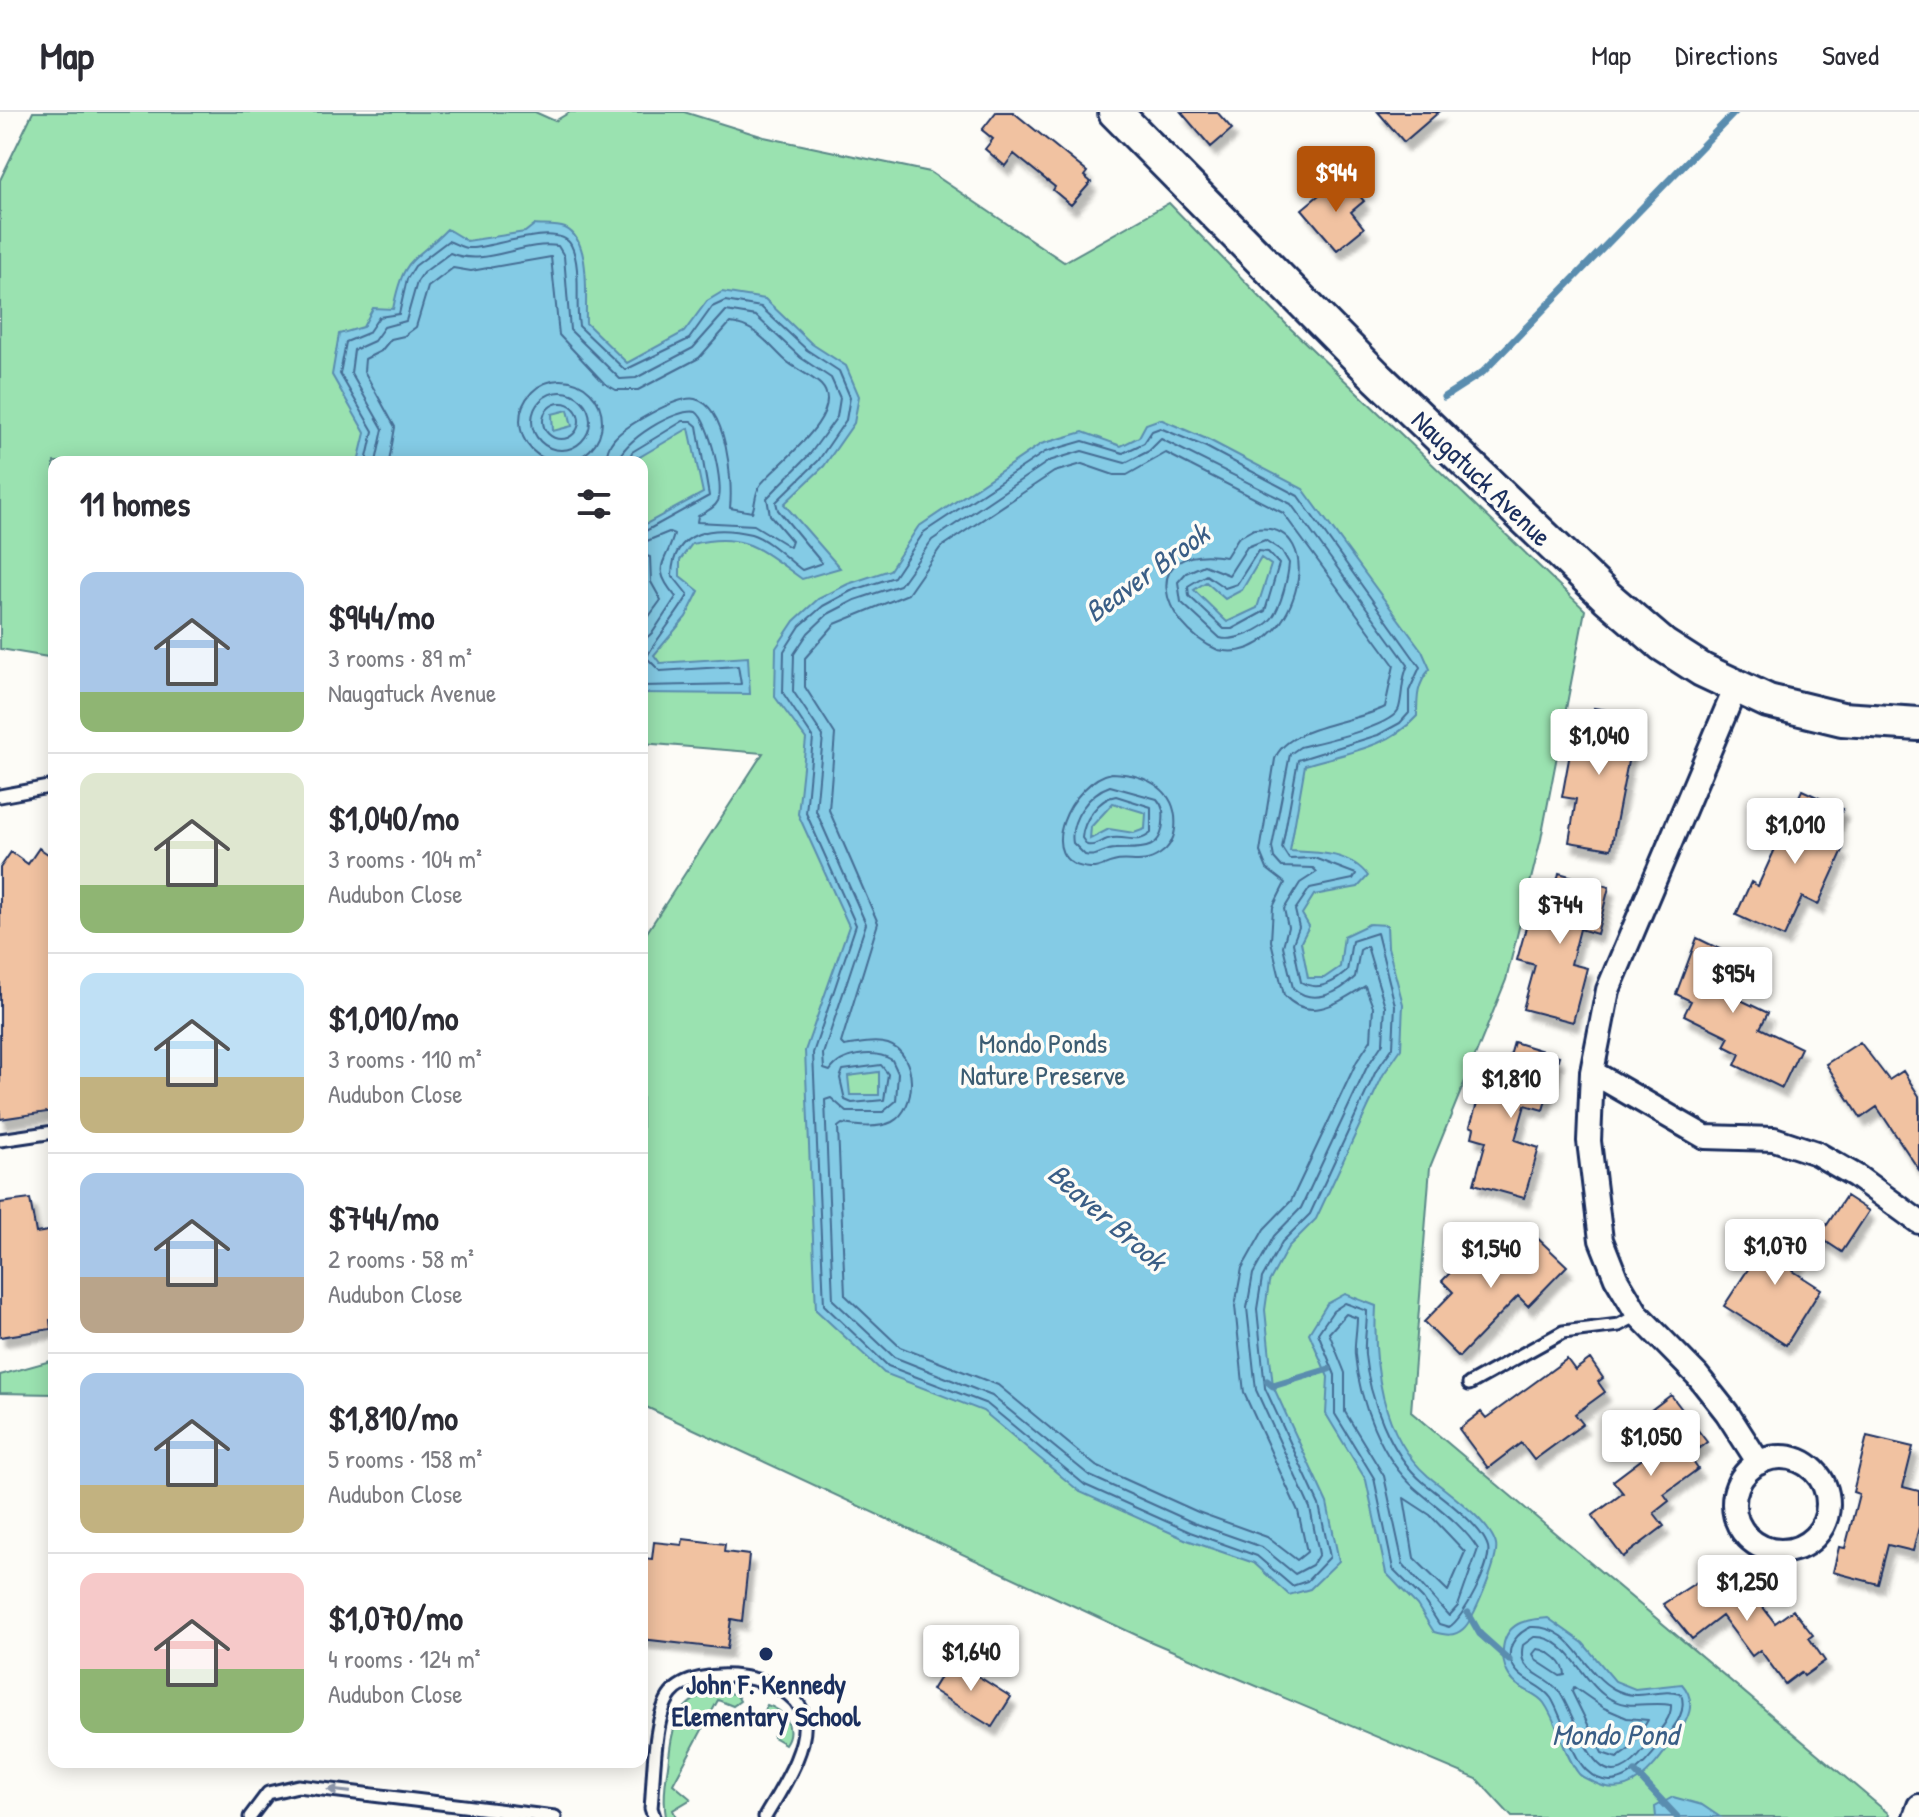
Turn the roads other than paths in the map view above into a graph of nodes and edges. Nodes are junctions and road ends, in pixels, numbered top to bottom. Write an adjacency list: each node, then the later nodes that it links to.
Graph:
1 (1115, 112): 2 (main road, Naugatuck Avenue)
2 (1736, 687): 3 (main road, Naugatuck Avenue); 6 (street)
3 (1919, 724)
4 (48, 787): 5 (lane)
5 (0, 796)
6 (1592, 1072): 9 (street); 10 (street)
7 (48, 1133): 8 (lane)
8 (0, 1140)
9 (1919, 1222)
10 (1638, 1315): 11 (lane); 12 (street)
11 (1469, 1384)
12 (1759, 1463): 12 (street)
13 (1919, 1806): 18 (street)
14 (250, 1817): 15 (lane, one-way to 14)
15 (555, 1817)
16 (654, 1817): 17 (lane)
17 (765, 1817)
18 (1915, 1817)

